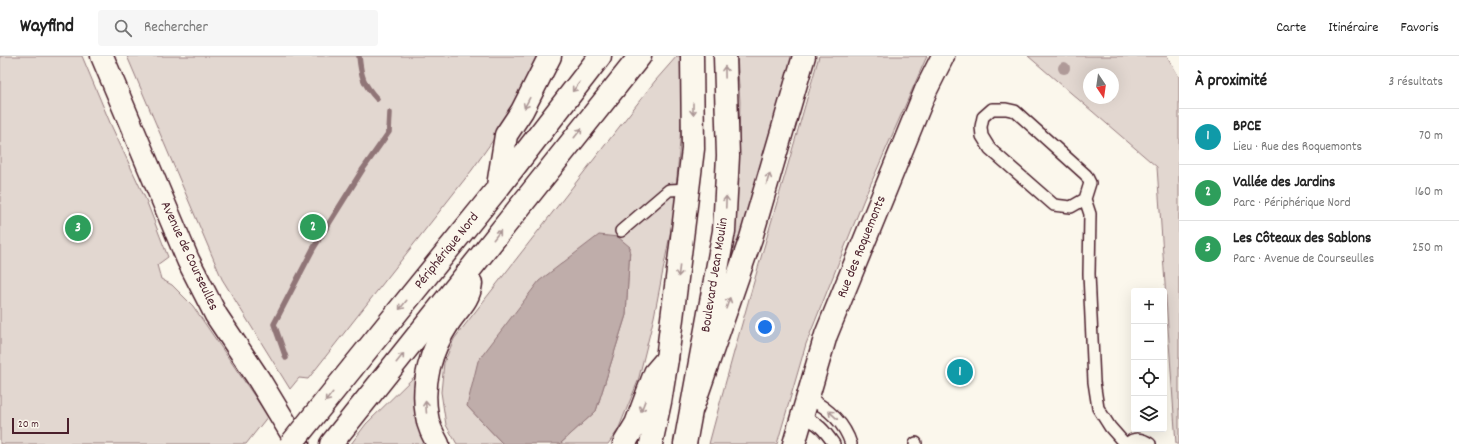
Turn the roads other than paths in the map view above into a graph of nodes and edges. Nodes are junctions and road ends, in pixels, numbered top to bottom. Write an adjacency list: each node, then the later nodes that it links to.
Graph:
1 (102, 56): 19 (main road, Avenue de Courseulles)
2 (550, 56): 9 (main road, one-way to 9)
3 (600, 56): 9 (main road, Périphérique Nord, one-way to 9)
4 (640, 56): 13 (main road, Périphérique Nord, one-way to 4)
5 (692, 56): 10 (main road, one-way to 10)
6 (725, 56): 15 (main road, Boulevard Jean Moulin, one-way to 6)
7 (804, 56): 15 (main road, one-way to 7)
8 (943, 56): 16 (main road, Rue des Roquemonts)
9 (498, 188): 18 (main road, Périphérique Nord, one-way to 18, bridge)
10 (689, 188): 12 (lane); 14 (main road, one-way to 14)
11 (1085, 199): 11 (lane); 27 (lane)
12 (621, 231)
13 (473, 266): 20 (main road, Périphérique Nord, one-way to 13); 21 (main road, one-way to 13)
14 (667, 359): 22 (main road, one-way to 22); 23 (main road)
15 (693, 406): 24 (main road, Boulevard Jean Moulin)
16 (805, 407): 17 (lane, one-way to 16); 25 (main road, Rue des Roquemonts); 26 (lane)
17 (848, 443)
18 (291, 444)
19 (298, 444)
20 (332, 444)
21 (438, 444)
22 (624, 444)
23 (651, 444)
24 (685, 444)
25 (794, 444)
26 (834, 444)
27 (1126, 444): 28 (lane)
28 (1150, 444)

